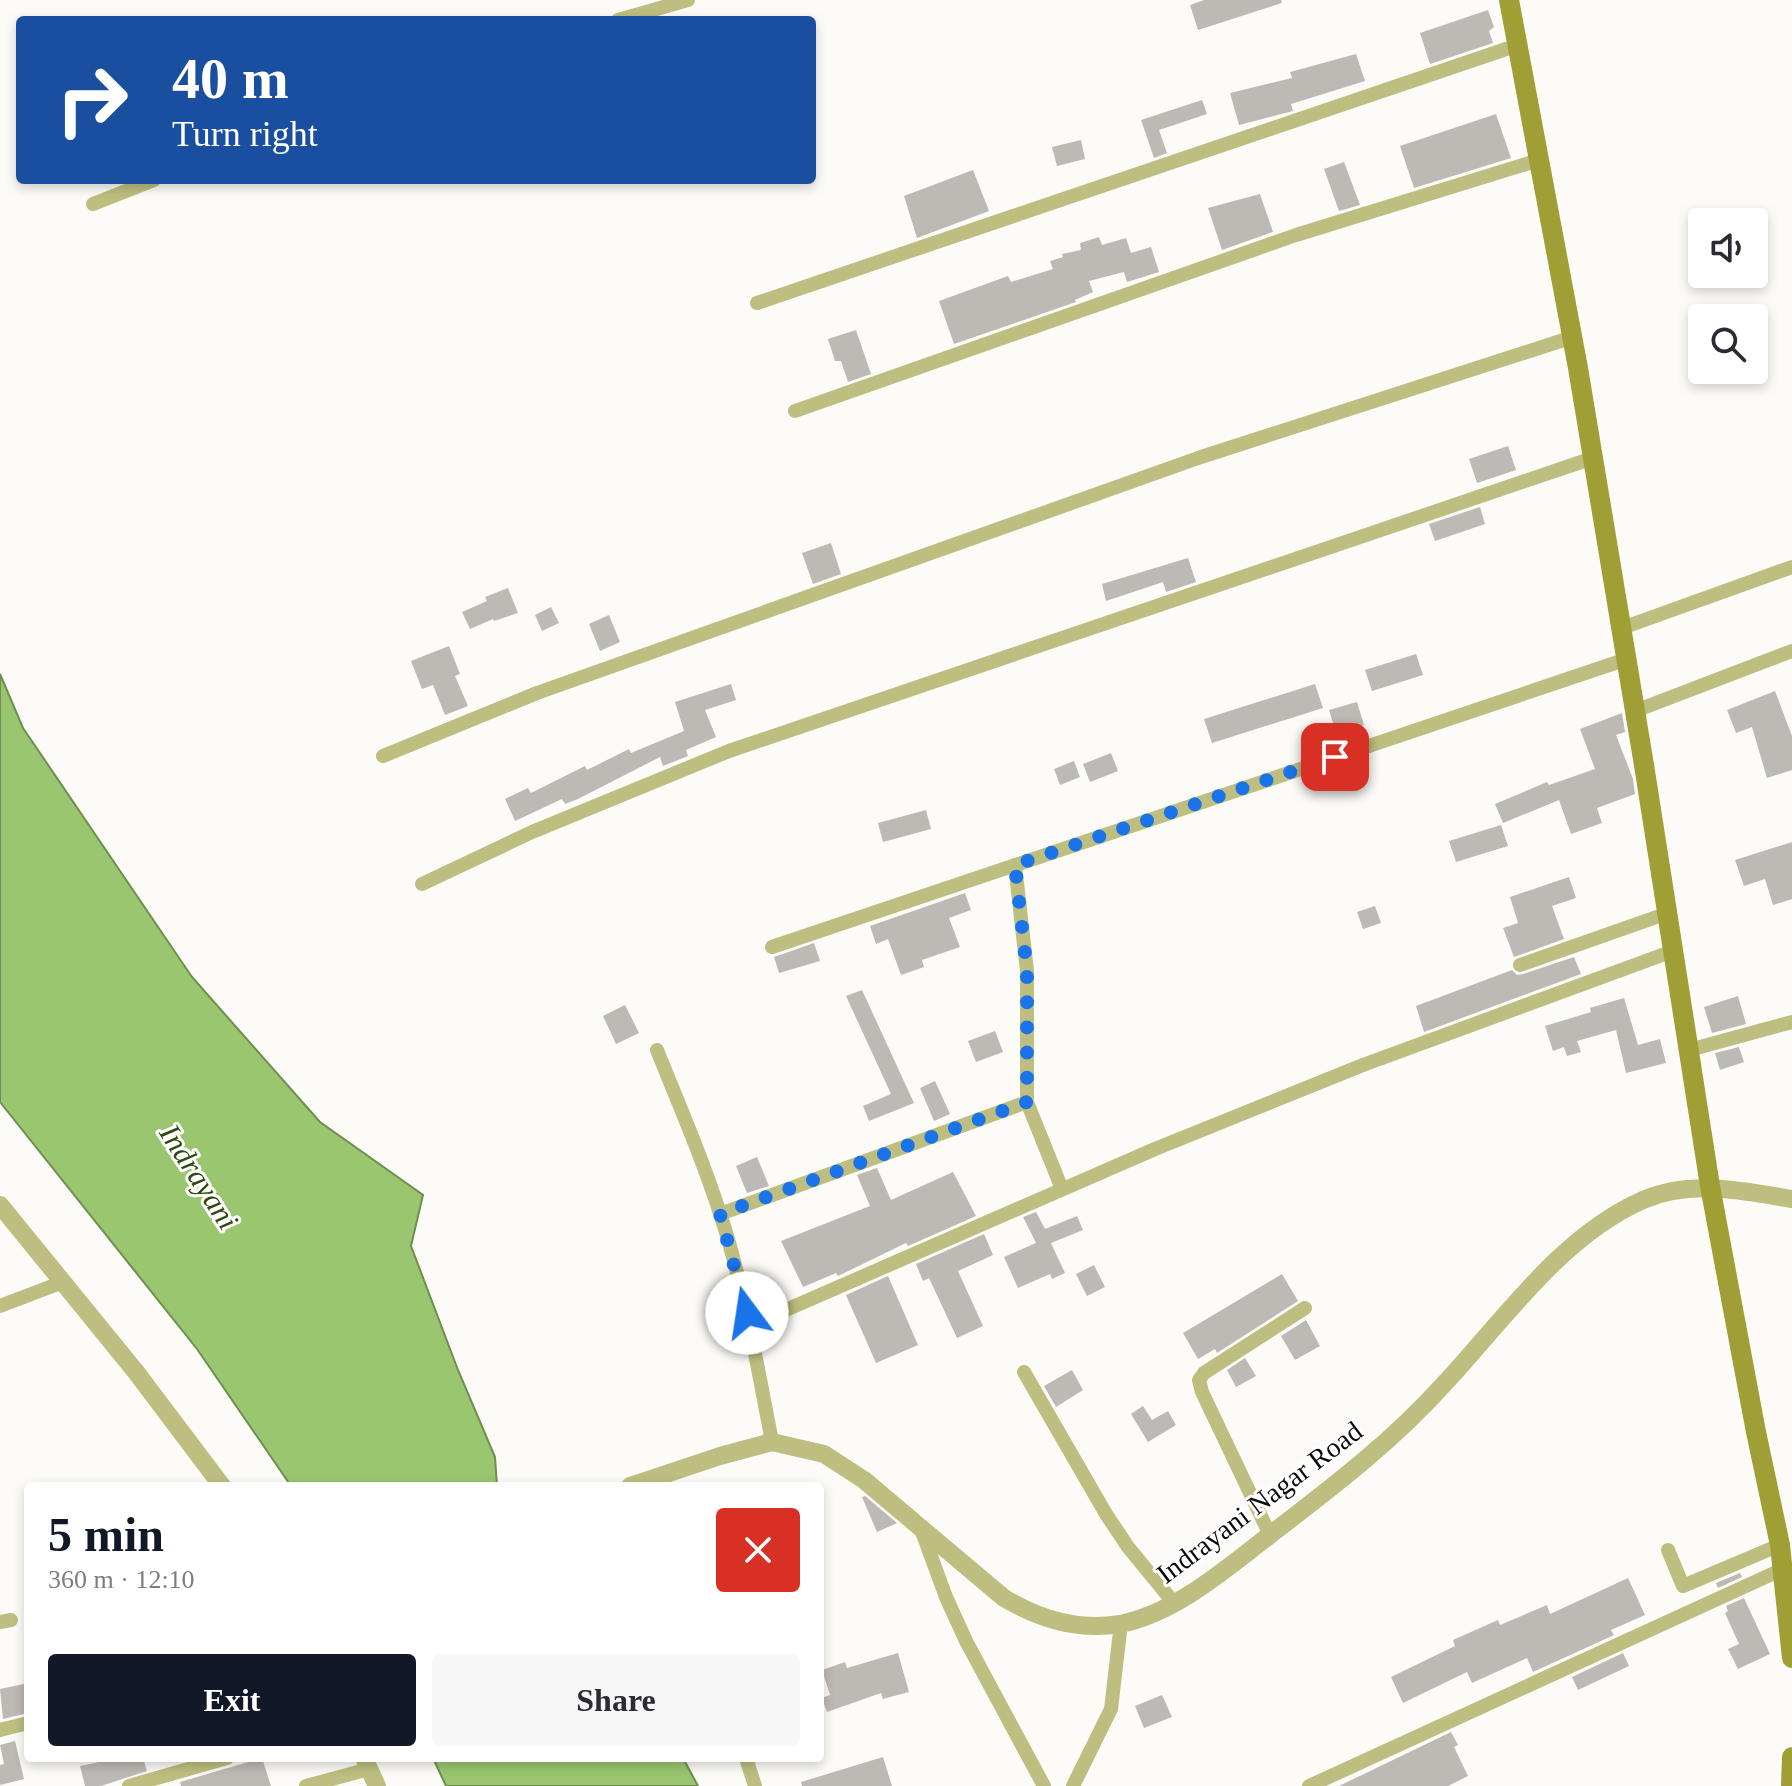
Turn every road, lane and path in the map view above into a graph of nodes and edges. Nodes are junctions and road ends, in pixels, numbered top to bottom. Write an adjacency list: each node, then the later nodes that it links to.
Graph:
1 (688, 0): 3 (street)
2 (1509, 0): 4 (main road)
3 (632, 16)
4 (1518, 45): 5 (main road); 8 (street)
5 (1539, 160): 9 (main road); 10 (street)
6 (144, 184): 7 (street)
7 (93, 204)
8 (757, 303)
9 (1573, 337): 11 (main road); 17 (street)
10 (795, 411)
11 (1593, 458): 13 (main road); 19 (street)
12 (1792, 567): 13 (street)
13 (1622, 628): 15 (main road)
14 (1792, 651): 16 (street)
15 (1627, 659): 16 (main road); 18 (street)
16 (1635, 711): 20 (main road)
17 (383, 756)
18 (1015, 865): 21 (street); 27 (street)
19 (422, 884)
20 (1668, 913): 22 (main road); 23 (street)
21 (772, 947)
22 (1673, 951): 26 (main road); 29 (street)
23 (1520, 965)
24 (1792, 1022): 26 (street)
25 (657, 1050): 32 (street)
26 (1689, 1050): 28 (main road)
27 (1027, 1102): 29 (street); 32 (street)
28 (1710, 1186): 30 (street, Indrayani Nagar Road); 42 (street, Indrayani Nagar Road); 43 (main road)
29 (1062, 1189): 36 (street)
30 (1792, 1199)
31 (0, 1205): 33 (street)
32 (720, 1214): 36 (street)
33 (63, 1282): 34 (street); 40 (street)
34 (0, 1306)
35 (1305, 1308): 42 (street)
36 (749, 1326): 38 (street)
37 (1024, 1372): 46 (street)
38 (772, 1442): 39 (street, Indrayani Nagar Road); 41 (street, Indrayani Nagar Road)
39 (660, 1480)
40 (219, 1482)
41 (921, 1529): 47 (street, Indrayani Nagar Road); 58 (street)
42 (1270, 1535): 46 (street, Indrayani Nagar Road)
43 (1780, 1545): 44 (street); 45 (main road)
44 (1668, 1550)
45 (1783, 1569): 48 (main road); 60 (street)
46 (1174, 1603): 47 (street, Indrayani Nagar Road)
47 (1121, 1623): 59 (street)
48 (1792, 1658)
49 (24, 1724): 50 (street)
50 (0, 1730)
51 (1792, 1757): 61 (main road)
52 (213, 1762): 55 (street)
53 (747, 1762): 57 (street)
54 (370, 1771): 56 (street)
55 (129, 1786)
56 (306, 1786)
57 (755, 1786)
58 (1044, 1786)
59 (1073, 1786)
60 (1309, 1786)
61 (1791, 1786)

